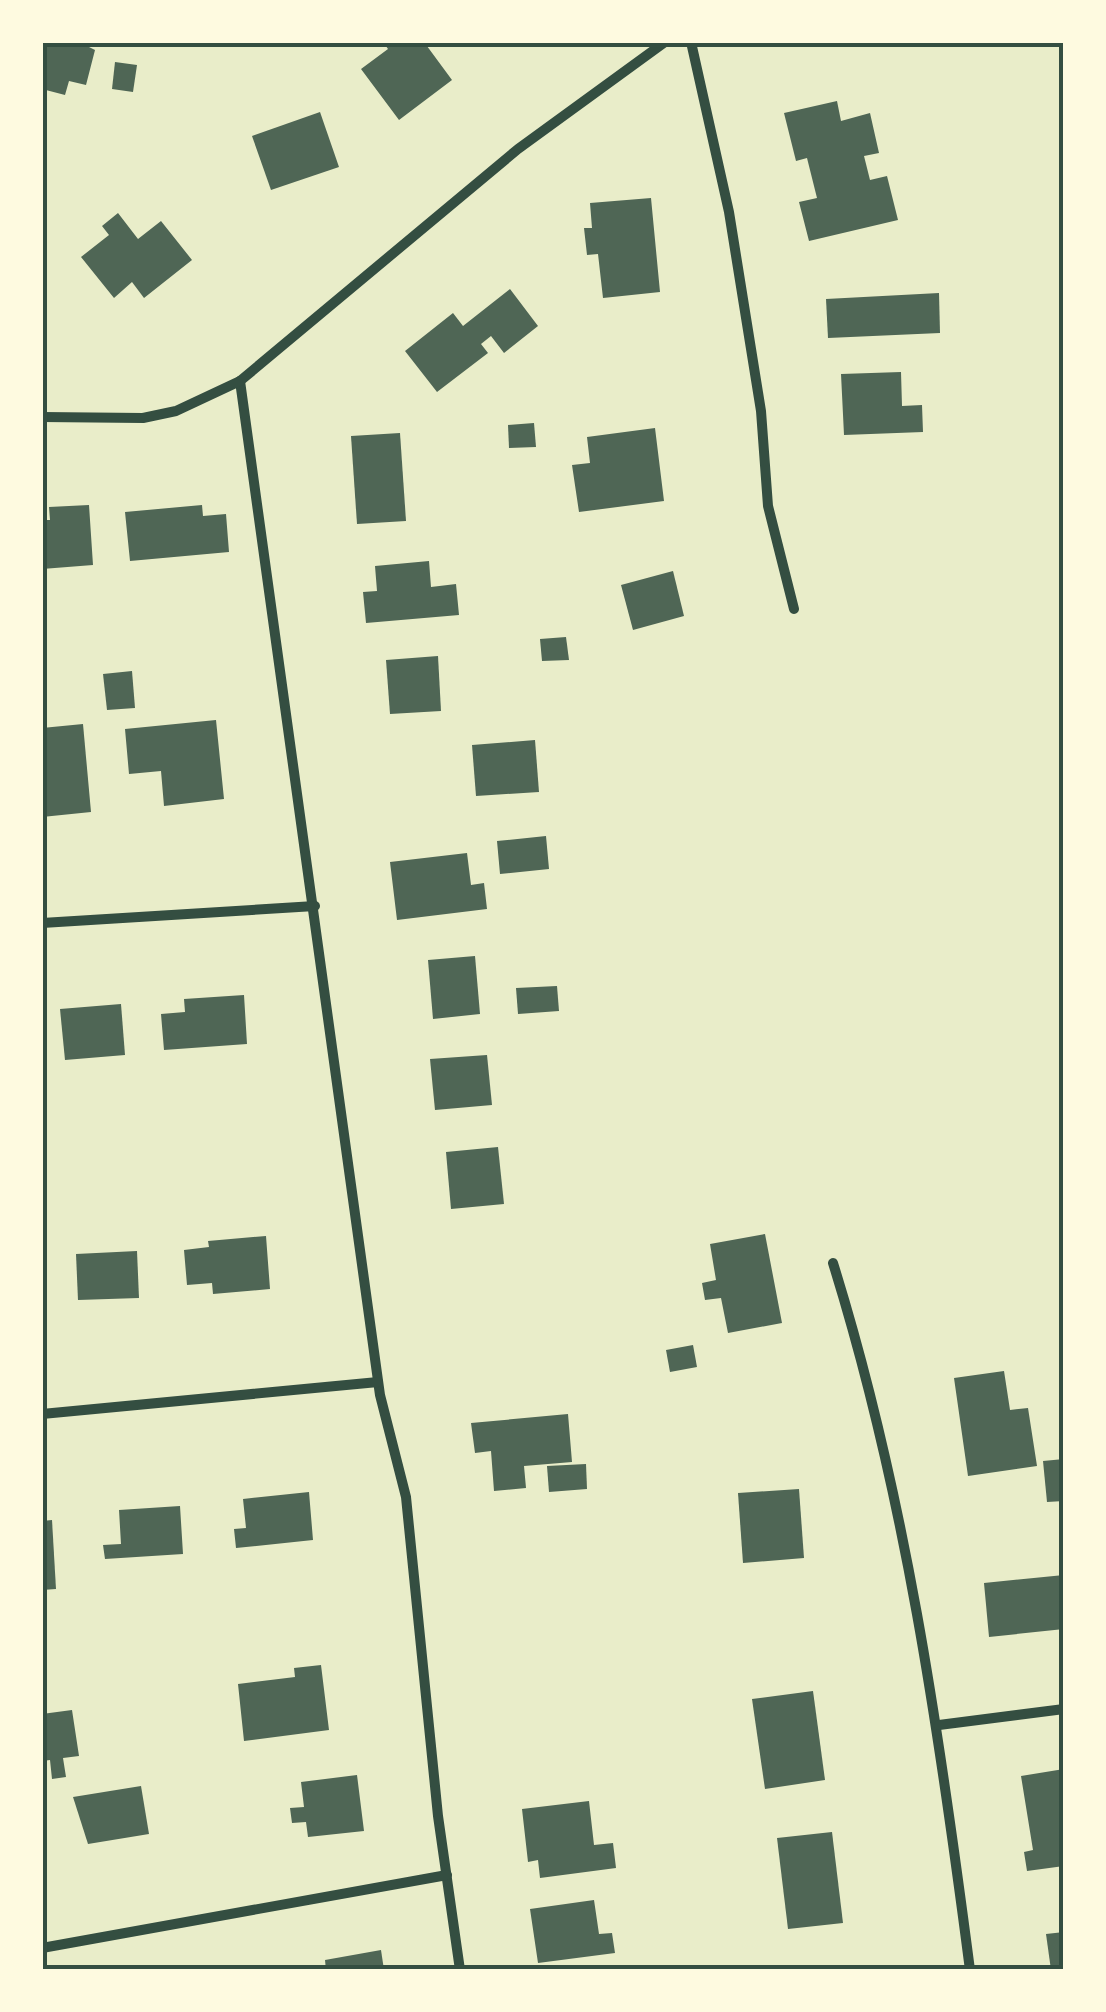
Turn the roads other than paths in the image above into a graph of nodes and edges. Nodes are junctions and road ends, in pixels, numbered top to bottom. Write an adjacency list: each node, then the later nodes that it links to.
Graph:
1 (665, 42): 3 (street)
2 (691, 42): 5 (street)
3 (240, 381): 4 (street); 6 (street)
4 (42, 417)
5 (794, 609)
6 (316, 906): 7 (street); 9 (street)
7 (42, 923)
8 (833, 1263): 12 (street)
9 (378, 1382): 10 (street); 13 (street)
10 (42, 1414)
11 (1064, 1708): 12 (street)
12 (938, 1725): 16 (street)
13 (447, 1875): 14 (street); 15 (street)
14 (42, 1948)
15 (460, 1970)
16 (970, 1970)

